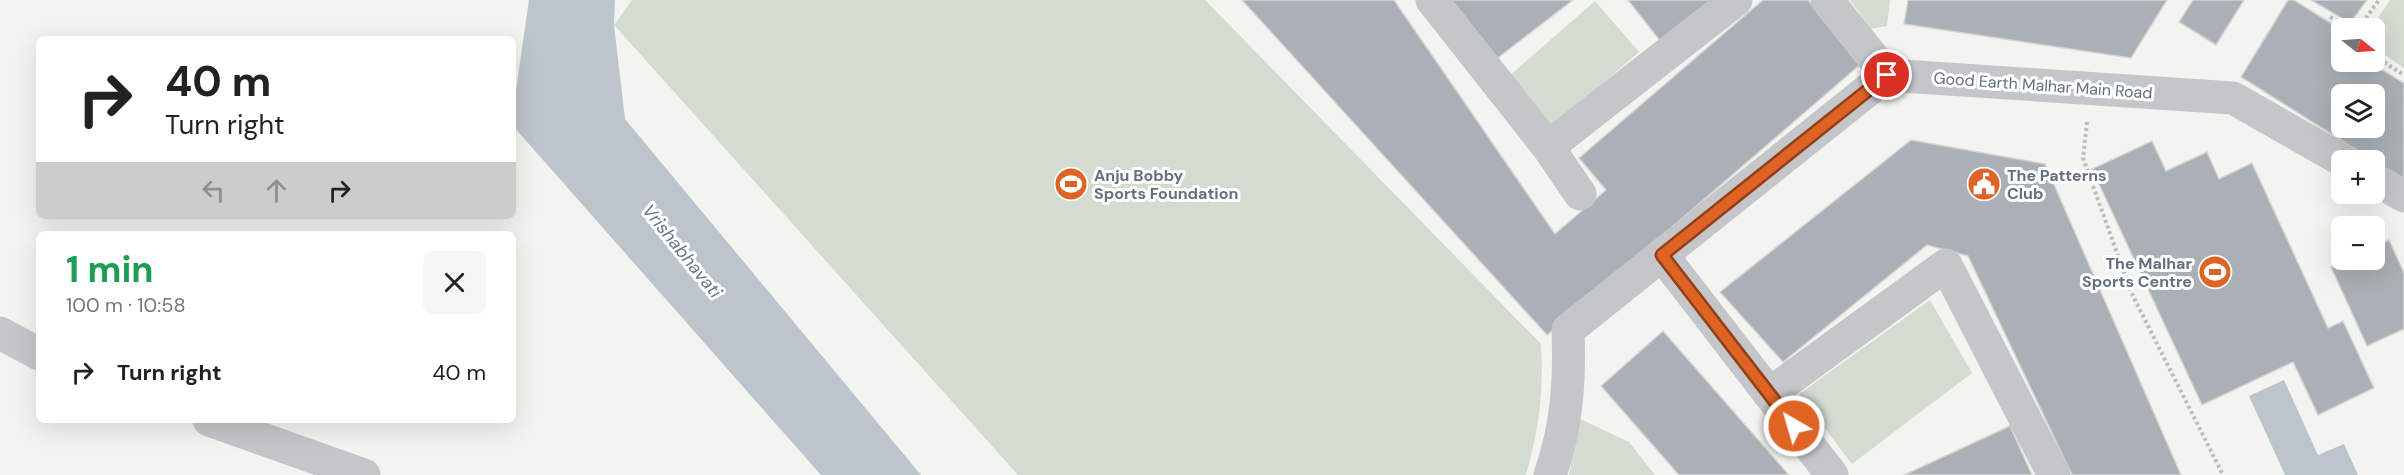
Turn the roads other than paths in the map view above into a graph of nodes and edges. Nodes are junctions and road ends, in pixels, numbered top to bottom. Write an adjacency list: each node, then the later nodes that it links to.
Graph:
1 (1432, 0): 5 (street)
2 (1736, 0): 5 (street)
3 (1827, 0): 4 (street)
4 (1887, 75): 6 (street, Good Earth Malhar Main Road); 10 (street)
5 (1548, 147): 8 (street)
6 (2331, 154)
7 (2385, 185): 9 (street)
8 (1580, 194)
9 (2404, 196)
10 (1662, 255): 13 (street); 16 (street)
11 (0, 333): 12 (street)
12 (36, 352)
13 (1769, 394): 17 (street); 18 (street)
14 (217, 423): 15 (street)
15 (364, 475)
16 (1550, 475)
17 (1832, 475)
18 (2054, 475)

